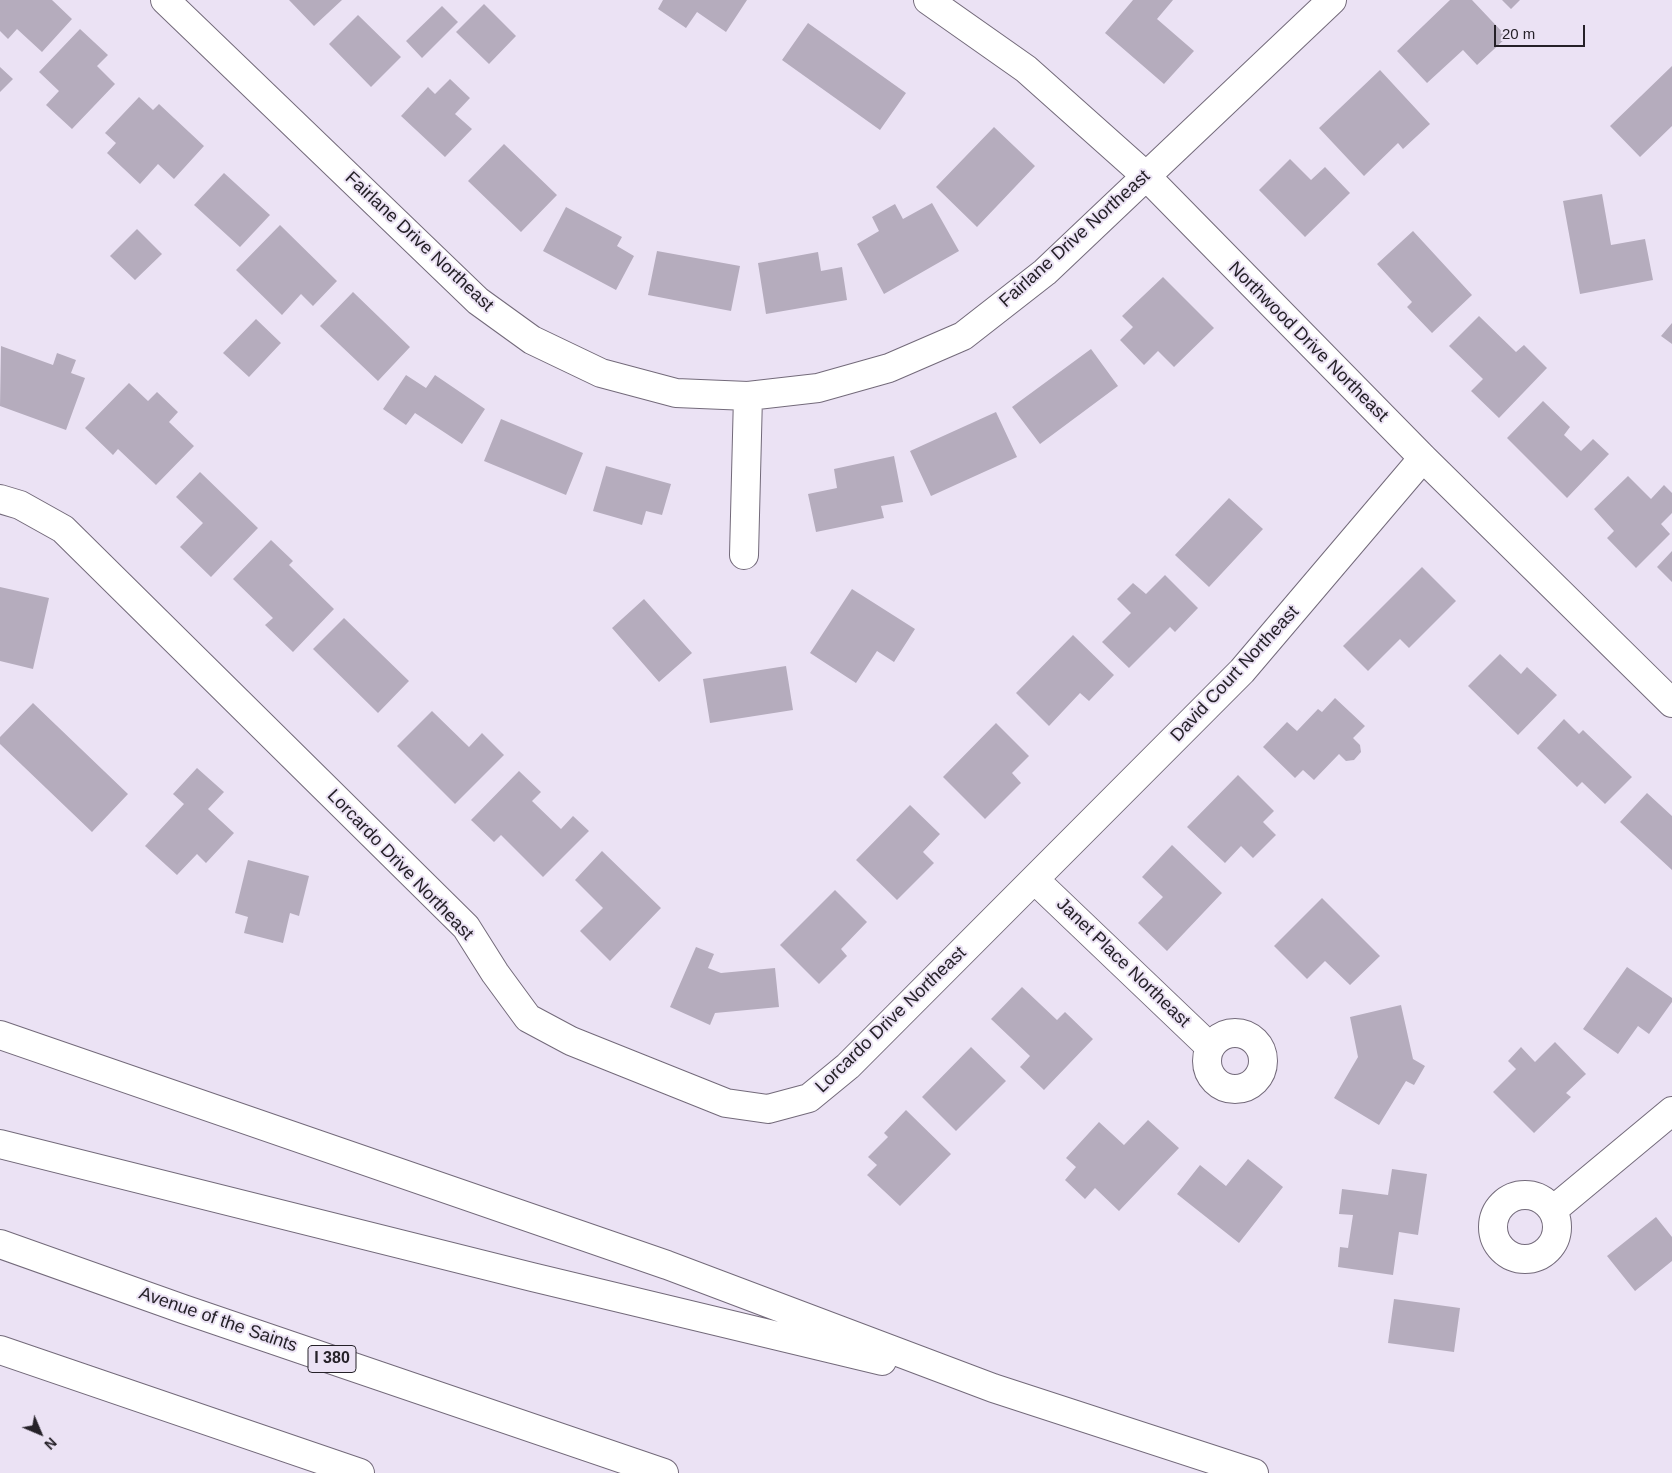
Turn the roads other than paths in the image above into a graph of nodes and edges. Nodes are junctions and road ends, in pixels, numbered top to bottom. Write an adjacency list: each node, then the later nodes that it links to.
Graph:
1 (165, 0): 5 (main road, Fairlane Drive Northeast)
2 (928, 0): 4 (main road, Northwood Drive Northeast)
3 (1332, 0): 4 (main road, Fairlane Drive Northeast)
4 (1146, 176): 5 (main road, Fairlane Drive Northeast); 6 (main road, Northwood Drive Northeast)
5 (748, 396): 8 (main road)
6 (1423, 458): 9 (main road, Northwood Drive Northeast); 10 (main road, David Court Northeast)
7 (0, 499): 10 (main road, Lorcardo Drive Northeast)
8 (744, 555)
9 (1672, 703)
10 (1035, 880): 12 (main road, Janet Place Northeast)
11 (0, 1035): 18 (main road)
12 (1210, 1047)
13 (1672, 1111): 15 (main road)
14 (0, 1144): 18 (main road)
15 (1553, 1210)
16 (0, 1244): 20 (main road, Avenue of the Saints / I 380)
17 (0, 1350): 19 (main road)
18 (993, 1388): 21 (main road)
19 (360, 1473)
20 (664, 1473)
21 (1254, 1473)

